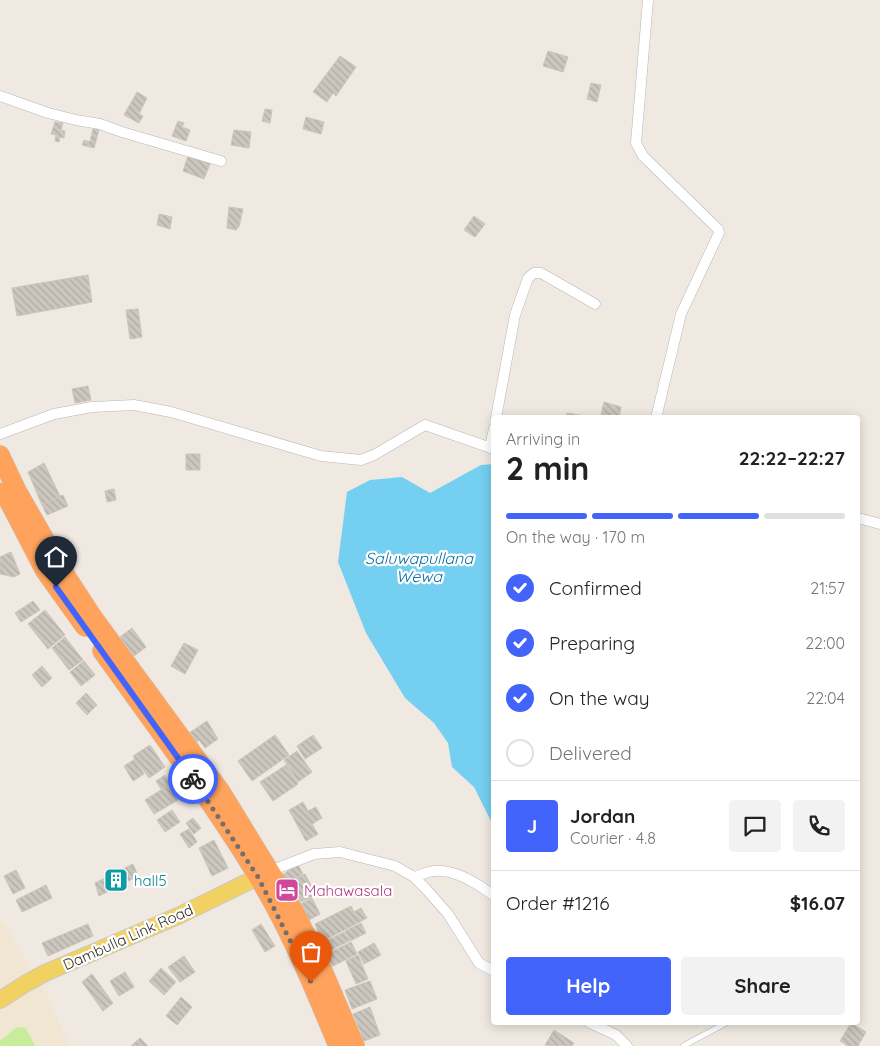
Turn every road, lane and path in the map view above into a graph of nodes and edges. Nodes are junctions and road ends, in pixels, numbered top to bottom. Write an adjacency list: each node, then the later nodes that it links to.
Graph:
1 (648, 0): 6 (street)
2 (0, 96): 3 (street)
3 (221, 161)
4 (595, 304): 5 (street)
5 (497, 415)
6 (657, 415)
7 (0, 434): 8 (street)
8 (491, 448)
9 (0, 455): 13 (highway)
10 (0, 484): 13 (highway)
11 (860, 519): 12 (street)
12 (880, 524)
13 (264, 874): 14 (street); 17 (main road, Dambulla Link Road); 20 (highway); 21 (highway)
14 (414, 877): 15 (street); 16 (street)
15 (491, 894)
16 (491, 969)
17 (0, 1000)
18 (594, 1025): 22 (street)
19 (722, 1025): 23 (lane)
20 (338, 1046)
21 (355, 1046)
22 (627, 1046)
23 (683, 1046)

